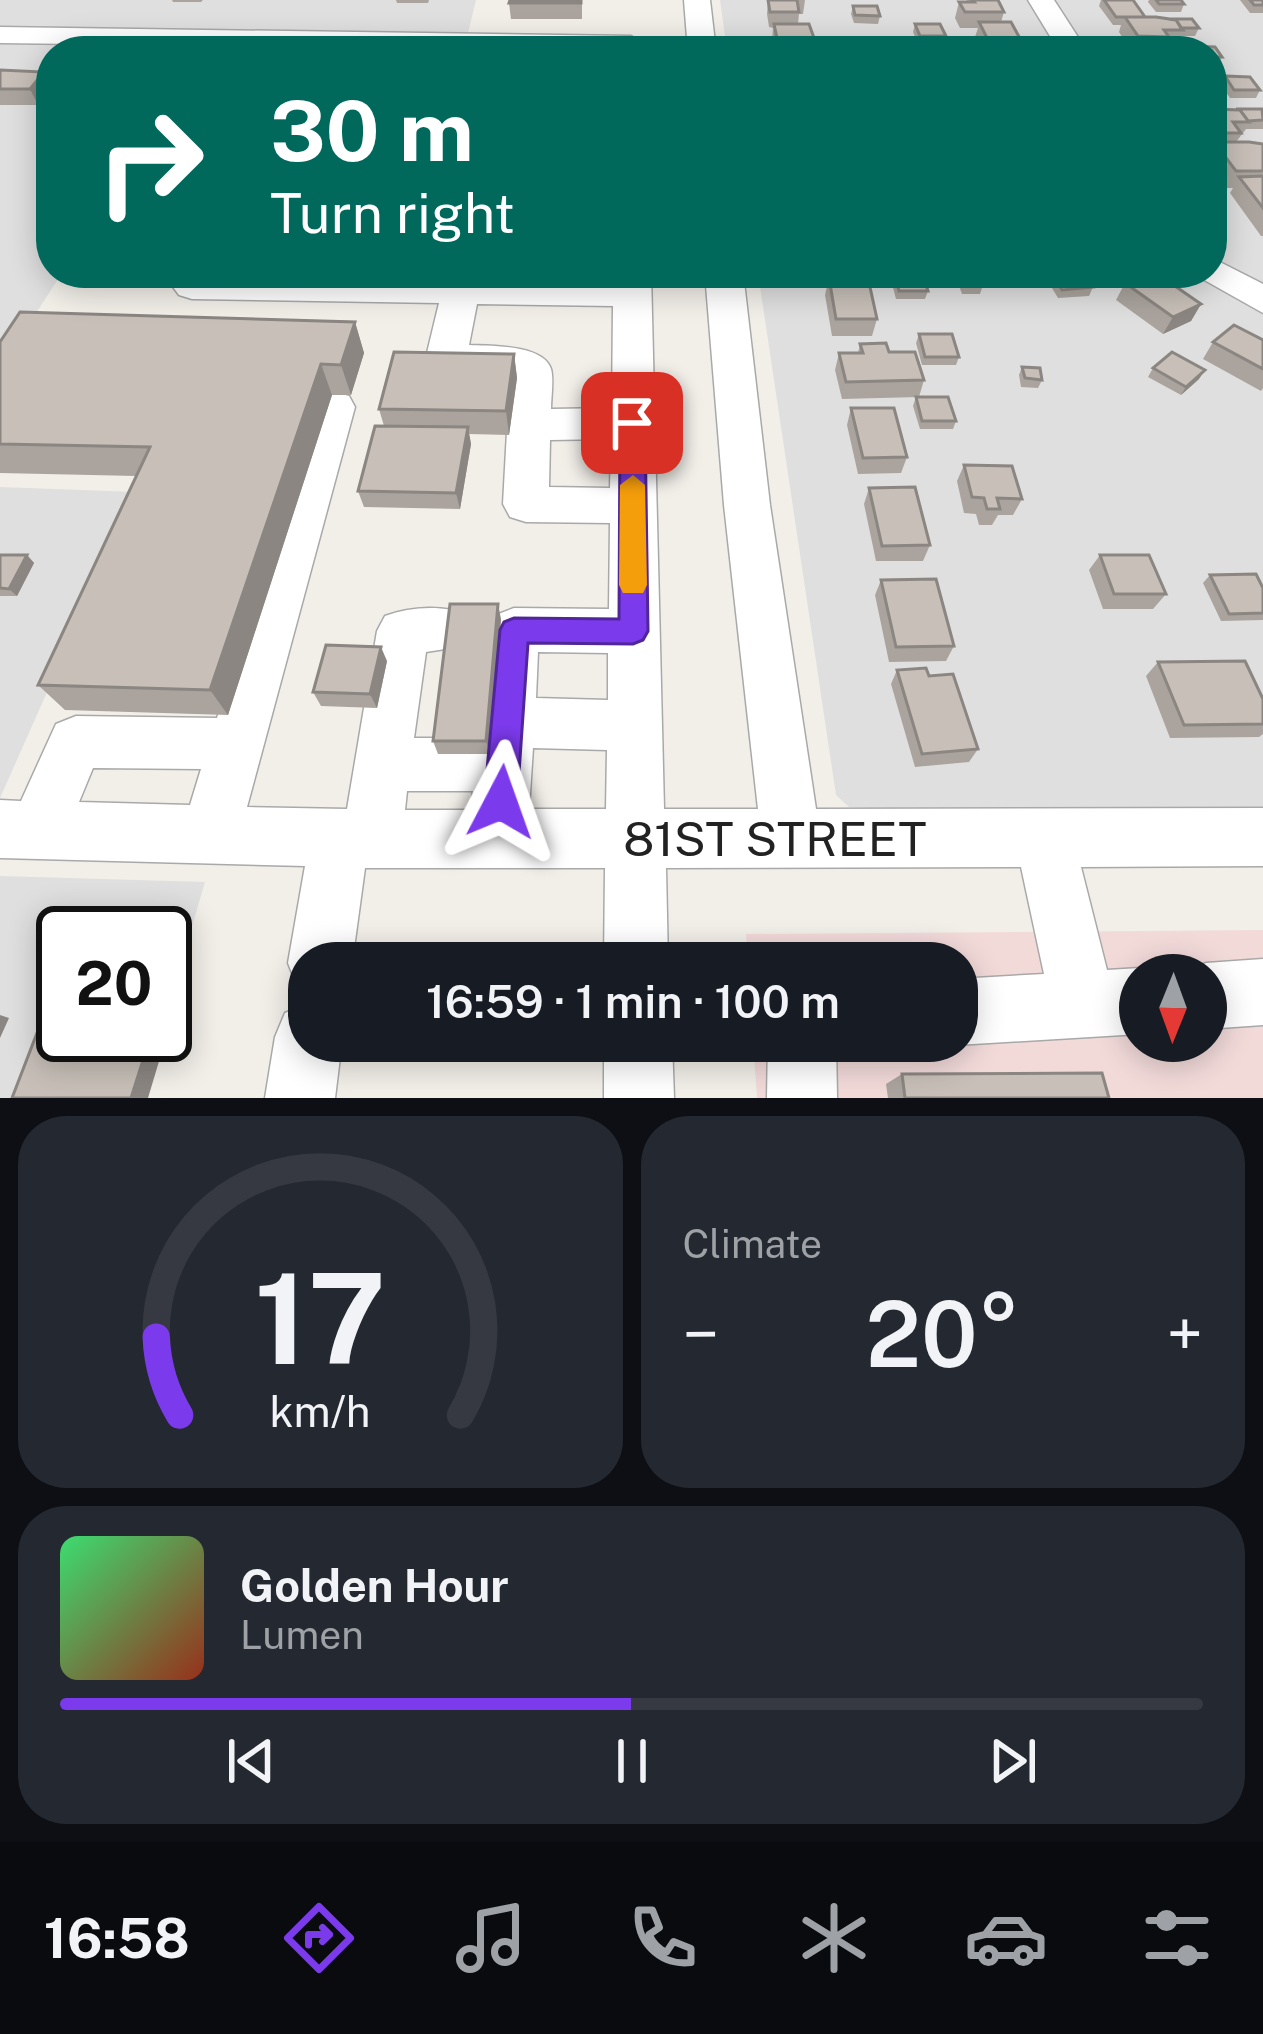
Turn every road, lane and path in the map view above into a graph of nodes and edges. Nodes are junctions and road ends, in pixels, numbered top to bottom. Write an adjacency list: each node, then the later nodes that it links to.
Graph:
1 (697, 0): 7 (street)
2 (1041, 0): 8 (street)
3 (0, 35): 4 (street)
4 (36, 36)
5 (451, 36): 6 (street)
6 (507, 36)
7 (701, 36)
8 (1064, 36)
9 (1227, 278): 15 (street)
10 (378, 288): 14 (street)
11 (486, 288): 14 (street)
12 (632, 288): 17 (street)
13 (725, 288): 31 (street)
14 (461, 291): 18 (street)
15 (1263, 301)
16 (334, 407): 23 (street)
17 (632, 423): 18 (street); 19 (street)
18 (529, 425): 19 (street)
19 (633, 506): 20 (street)
20 (633, 631): 21 (street); 22 (street)
21 (464, 693): 22 (street); 28 (street); 29 (street)
22 (634, 725): 30 (street)
23 (236, 744): 24 (street); 25 (street)
24 (19, 829): 25 (street, 81ST STREET)
25 (211, 832): 28 (street, 81ST STREET)
26 (1263, 837): 27 (street, 81ST STREET)
27 (1044, 838): 31 (street, 81ST STREET); 36 (street)
28 (355, 839): 29 (street, 81ST STREET); 32 (street)
29 (498, 839): 30 (street, 81ST STREET)
30 (634, 839): 31 (street, 81ST STREET); 33 (street)
31 (791, 839)
32 (326, 942)
33 (636, 942)
34 (1263, 992): 35 (street)
35 (1227, 995)
36 (1112, 1003): 37 (street)
37 (978, 1011)
38 (305, 1062): 41 (street)
39 (638, 1062): 42 (street)
40 (802, 1062): 43 (street)
41 (300, 1098)
42 (639, 1098)
43 (802, 1098)

